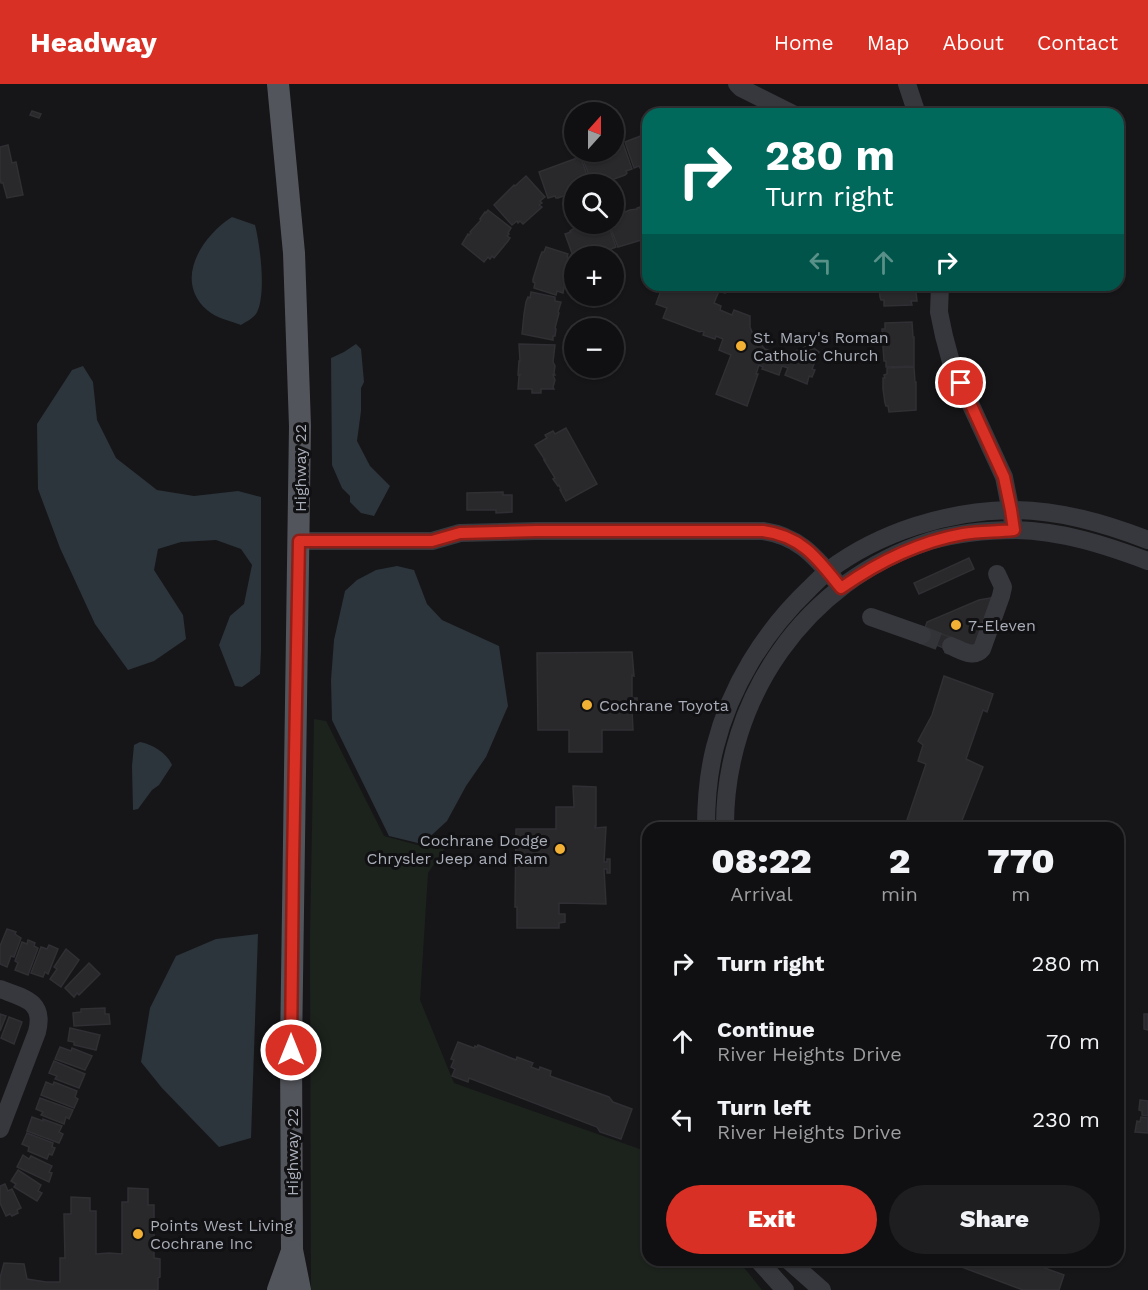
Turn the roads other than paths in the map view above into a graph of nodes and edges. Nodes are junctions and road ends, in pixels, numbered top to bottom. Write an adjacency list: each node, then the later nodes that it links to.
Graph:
1 (278, 84): 10 (main road, Highway 22)
2 (737, 84): 4 (street)
3 (907, 84): 5 (street)
4 (781, 108)
5 (915, 108)
6 (940, 291): 7 (street)
7 (1011, 510): 8 (street); 9 (street); 12 (street)
8 (1014, 530): 11 (street); 14 (street)
9 (1148, 540)
10 (299, 541): 12 (street); 25 (main road, Highway 22)
11 (1148, 561)
12 (828, 571): 14 (street); 18 (street)
13 (997, 574): 17 (street)
14 (841, 588): 19 (street)
15 (871, 617): 16 (street)
16 (922, 635)
17 (951, 646)
18 (711, 762): 19 (street); 20 (street)
19 (731, 763): 21 (street)
20 (706, 822)
21 (725, 822)
22 (0, 989): 23 (street)
23 (8, 1082): 24 (street)
24 (0, 1129)
25 (292, 1250): 28 (main road, Highway 22); 29 (main road, Highway 22)
26 (763, 1266): 30 (street)
27 (795, 1266): 31 (street)
28 (278, 1290)
29 (300, 1290)
30 (785, 1290)
31 (822, 1290)

